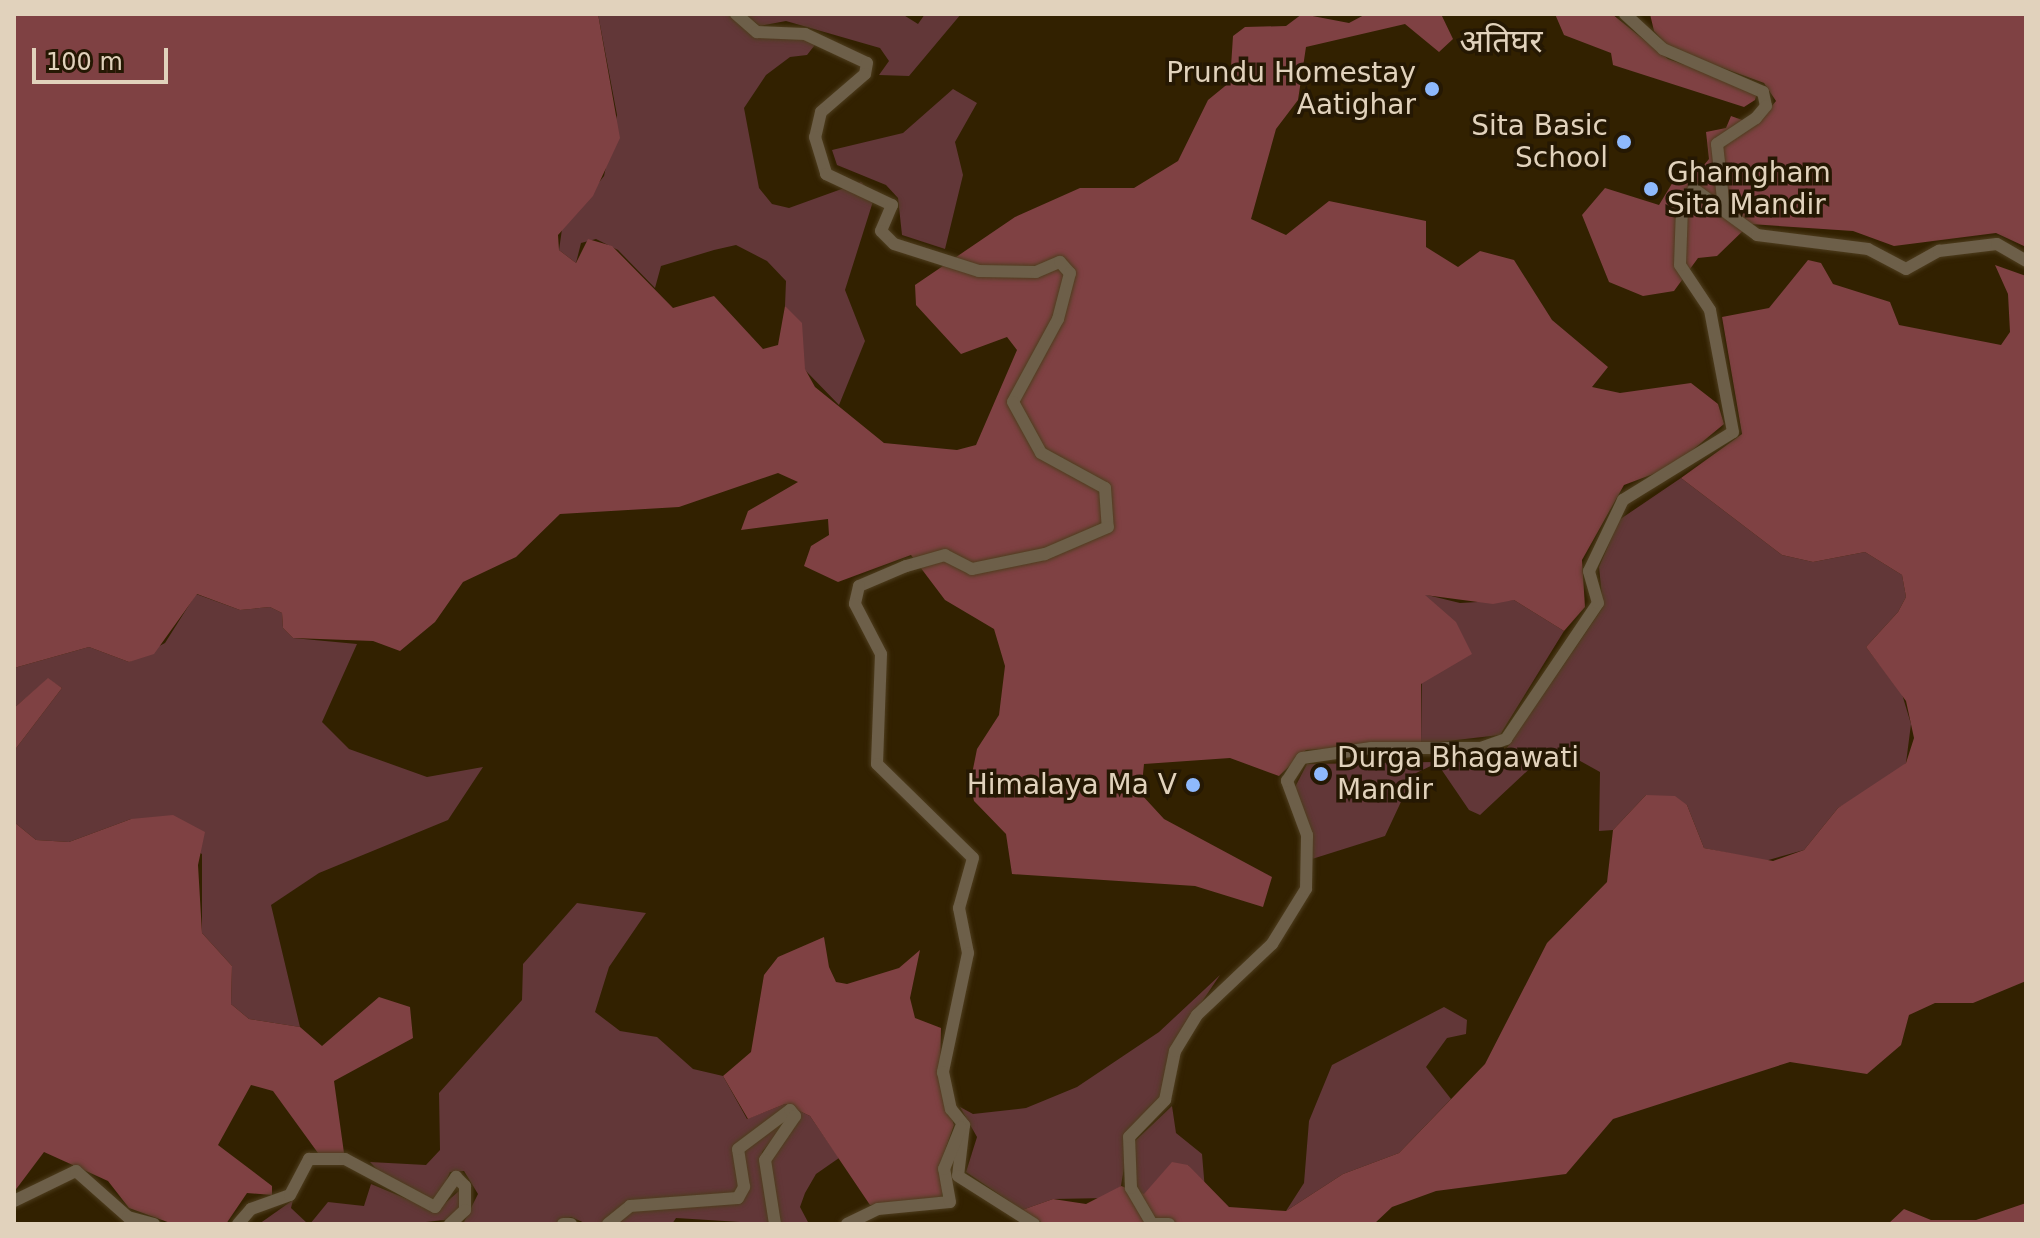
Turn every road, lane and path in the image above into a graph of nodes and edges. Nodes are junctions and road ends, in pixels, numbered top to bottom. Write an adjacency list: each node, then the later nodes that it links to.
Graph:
1 (736, 14): 5 (street)
2 (1625, 14): 3 (street)
3 (1724, 208): 4 (street); 16 (street)
4 (2026, 261)
5 (964, 1125): 14 (street); 15 (street)
6 (14, 1201): 7 (street)
7 (154, 1224)
8 (238, 1224): 9 (street)
9 (450, 1224)
10 (563, 1224): 11 (street)
11 (571, 1224)
12 (608, 1224): 13 (street)
13 (775, 1224)
14 (847, 1224)
15 (1034, 1224)
16 (1152, 1224): 17 (street)
17 (1169, 1224)

